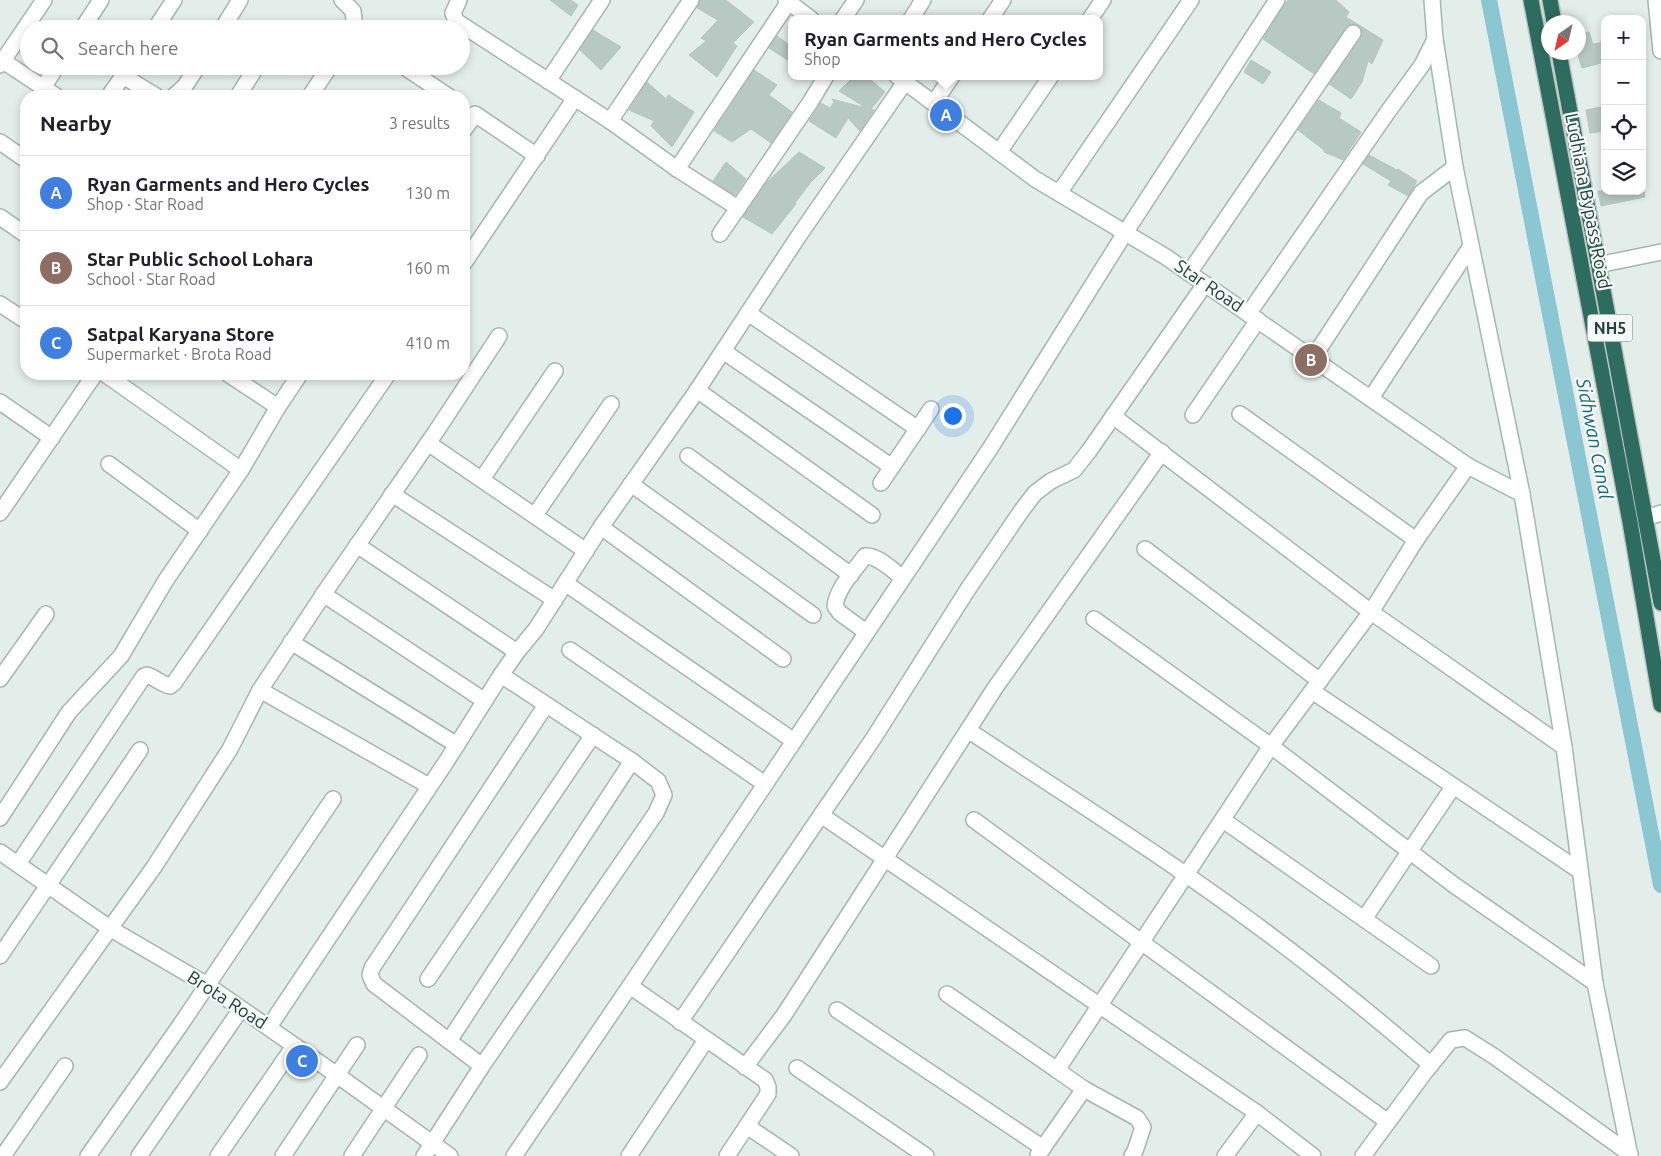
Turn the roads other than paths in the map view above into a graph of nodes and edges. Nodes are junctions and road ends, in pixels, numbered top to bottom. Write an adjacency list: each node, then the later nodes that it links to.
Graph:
1 (44, 0): 26 (street)
2 (101, 0): 27 (street)
3 (174, 0): 28 (street)
4 (240, 0): 29 (street)
5 (342, 0): 30 (street)
6 (459, 0): 31 (street)
7 (602, 0): 48 (street)
8 (691, 0): 65 (street)
9 (856, 0): 21 (street)
10 (923, 0): 22 (street)
11 (1003, 0): 23 (street)
12 (1103, 0): 24 (street)
13 (1191, 0): 72 (street)
14 (1276, 0): 76 (street)
15 (1432, 0): 35 (street)
16 (1531, 0): 154 (highway, Ludhiana Bypass Road / NH5)
17 (1550, 0): 25 (highway)
18 (1656, 0): 36 (street)
19 (788, 1): 20 (street); 71 (street)
20 (806, 15)
21 (846, 15)
22 (914, 15)
23 (993, 15)
24 (1093, 15)
25 (1553, 15)
26 (30, 20)
27 (88, 20)
28 (161, 20)
29 (228, 20)
30 (354, 20)
31 (456, 20)
32 (470, 30): 48 (street)
33 (1353, 32): 82 (street)
34 (20, 35): 38 (street)
35 (1435, 39): 70 (street); 86 (street)
36 (1661, 51)
37 (1560, 60): 81 (highway, Ludhiana Bypass Road / NH5)
38 (1, 63): 39 (street)
39 (20, 74)
40 (21, 75): 54 (street)
41 (51, 75): 54 (street)
42 (123, 75): 56 (street)
43 (131, 75): 57 (street)
44 (192, 75): 58 (street)
45 (251, 75): 59 (street)
46 (324, 75): 60 (street)
47 (416, 75): 61 (street)
48 (548, 80): 62 (street)
49 (824, 80): 73 (street)
50 (900, 80): 85 (street)
51 (902, 80): 63 (street, Star Road)
52 (949, 80): 63 (street)
53 (1048, 80): 67 (street)
54 (43, 88): 55 (street)
55 (46, 90)
56 (113, 90)
57 (149, 90)
58 (181, 90)
59 (242, 90)
60 (314, 90)
61 (439, 90)
62 (575, 98): 65 (street); 69 (street)
63 (934, 103): 67 (street, Star Road)
64 (470, 112): 69 (street)
65 (610, 121): 71 (street)
66 (0, 142): 68 (street)
67 (999, 152): 72 (street, Star Road)
68 (20, 156)
69 (537, 156): 80 (street)
70 (1455, 167): 78 (street); 90 (street)
71 (677, 169): 73 (street)
72 (1059, 193): 76 (street, Star Road)
73 (738, 208): 77 (street)
74 (0, 217): 75 (street)
75 (20, 231)
76 (1125, 233): 82 (street, Star Road); 134 (street)
77 (720, 234)
78 (1471, 246): 100 (street); 121 (street)
79 (1661, 252): 81 (street)
80 (470, 254)
81 (1598, 265): 126 (highway, Ludhiana Bypass Road / NH5)
82 (1189, 273): 83 (street, Star Road)
83 (1205, 284): 86 (street, Star Road); 107 (street)
84 (0, 304): 87 (street)
85 (748, 313): 89 (street); 108 (street)
86 (1254, 316): 90 (street, Star Road); 106 (street)
87 (20, 317)
88 (499, 336): 98 (street)
89 (723, 351): 99 (street); 115 (street)
90 (1313, 358): 100 (street, Star Road)
91 (555, 371): 117 (street)
92 (91, 380): 109 (street)
93 (114, 380): 116 (street)
94 (237, 380): 103 (street)
95 (296, 380): 103 (street)
96 (384, 380): 174 (street)
97 (470, 380): 110 (street)
98 (470, 380)
99 (697, 390): 119 (street); 124 (street)
100 (1371, 398): 114 (street, Star Road)
101 (0, 402): 109 (street)
102 (610, 404): 125 (street)
103 (278, 407): 116 (street)
104 (931, 409): 108 (street)
105 (1240, 414): 129 (street)
106 (1193, 415)
107 (1113, 416): 111 (street); 167 (street)
108 (918, 429): 115 (street)
109 (52, 438): 122 (street)
110 (428, 443): 117 (street); 120 (street)
111 (1162, 452): 139 (street); 155 (street)
112 (688, 456): 133 (street)
113 (108, 464): 128 (street)
114 (1468, 466): 121 (street, Star Road); 129 (street)
115 (892, 467): 118 (street)
116 (241, 470): 128 (street)
117 (482, 479): 125 (street)
118 (881, 483)
119 (631, 484): 127 (street); 141 (street)
120 (392, 494): 130 (street); 137 (street)
121 (1522, 494): 160 (street)
122 (0, 513)
123 (1661, 513): 126 (street)
124 (872, 515)
125 (535, 516): 132 (street)
126 (1646, 518): 138 (highway, Ludhiana Bypass Road / NH5)
127 (601, 527): 132 (street); 147 (street)
128 (200, 531): 168 (street)
129 (1416, 540): 139 (street)
130 (357, 545): 136 (street); 146 (street)
131 (1145, 549): 150 (street)
132 (586, 550): 135 (street)
133 (851, 575): 134 (street); 143 (street)
134 (903, 578): 143 (street)
135 (565, 583): 137 (street); 157 (street)
136 (323, 594): 144 (street); 152 (street)
137 (554, 600): 146 (street)
138 (1661, 603)
139 (1371, 612): 150 (street); 160 (street)
140 (46, 614): 149 (street)
141 (813, 615)
142 (1094, 619): 159 (street)
143 (866, 632): 157 (street)
144 (291, 642): 151 (street); 158 (street)
145 (570, 650): 163 (street)
146 (517, 652): 148 (street)
147 (783, 659)
148 (501, 675): 152 (street); 153 (street)
149 (0, 679)
150 (1316, 686): 159 (street); 165 (street)
151 (260, 690): 164 (street); 179 (street)
152 (485, 700): 158 (street)
153 (546, 705): 156 (street); 194 (street)
154 (1661, 705)
155 (968, 730): 173 (street); 176 (street)
156 (592, 735): 162 (street); 183 (street)
157 (794, 741): 163 (street)
158 (457, 745): 164 (street)
159 (1271, 746): 170 (street); 171 (street)
160 (1564, 747): 175 (street)
161 (140, 750): 177 (street)
162 (632, 761): 194 (street); 200 (street)
163 (765, 784): 186 (street)
164 (429, 786): 192 (street)
165 (1453, 787): 171 (street); 175 (street)
166 (333, 799): 185 (street)
167 (821, 815): 173 (street); 191 (street)
168 (0, 818)
169 (974, 820): 180 (street)
170 (1223, 820): 176 (street); 178 (street)
171 (1409, 851): 178 (street); 184 (street)
172 (0, 852): 174 (street, Brota Road)
173 (884, 857): 188 (street); 201 (street)
174 (18, 864): 177 (street, Brota Road)
175 (1580, 871): 184 (street)
176 (1186, 875): 180 (street); 198 (street)
177 (48, 886): 179 (street, Brota Road); 181 (street)
178 (1364, 919): 182 (street)
179 (111, 929): 185 (street, Brota Road); 205 (street)
180 (1142, 942): 188 (street); 209 (street)
181 (0, 956)
182 (1430, 966)
183 (428, 979)
184 (1595, 982): 213 (street)
185 (206, 985): 189 (street, Brota Road); 215 (street)
186 (630, 986): 191 (street); 222 (street)
187 (947, 994): 203 (street)
188 (1100, 1004): 203 (street); 208 (street)
189 (242, 1009): 192 (street, Brota Road); 216 (street)
190 (837, 1010): 212 (street)
191 (680, 1022): 193 (street)
192 (269, 1027): 196 (street, Brota Road)
193 (706, 1040): 201 (street); 223 (street)
194 (449, 1041): 200 (street)
195 (358, 1045): 204 (street)
196 (294, 1046): 204 (street, Brota Road); 217 (street)
197 (419, 1055): 207 (street)
198 (1431, 1065): 209 (street); 213 (street)
199 (65, 1066): 214 (street)
200 (482, 1066): 211 (street)
201 (745, 1067): 210 (street)
202 (797, 1068): 226 (street)
203 (1057, 1070): 206 (street)
204 (337, 1075): 207 (street, Brota Road); 218 (street)
205 (0, 1082)
206 (1084, 1089): 212 (street); 227 (street)
207 (384, 1109): 211 (street, Brota Road); 219 (street)
208 (1257, 1113): 228 (street); 229 (street)
209 (1388, 1122): 230 (street)
210 (747, 1126): 224 (street); 225 (street)
211 (432, 1143): 220 (street); 221 (street, Brota Road)
212 (1041, 1152)
213 (1630, 1155)
214 (3, 1156)
215 (88, 1156)
216 (139, 1156)
217 (218, 1156)
218 (283, 1156)
219 (352, 1156)
220 (424, 1156)
221 (450, 1156)
222 (514, 1156)
223 (629, 1156)
224 (727, 1156)
225 (791, 1156)
226 (926, 1156)
227 (1132, 1156)
228 (1225, 1156)
229 (1313, 1156)
230 (1363, 1156)

